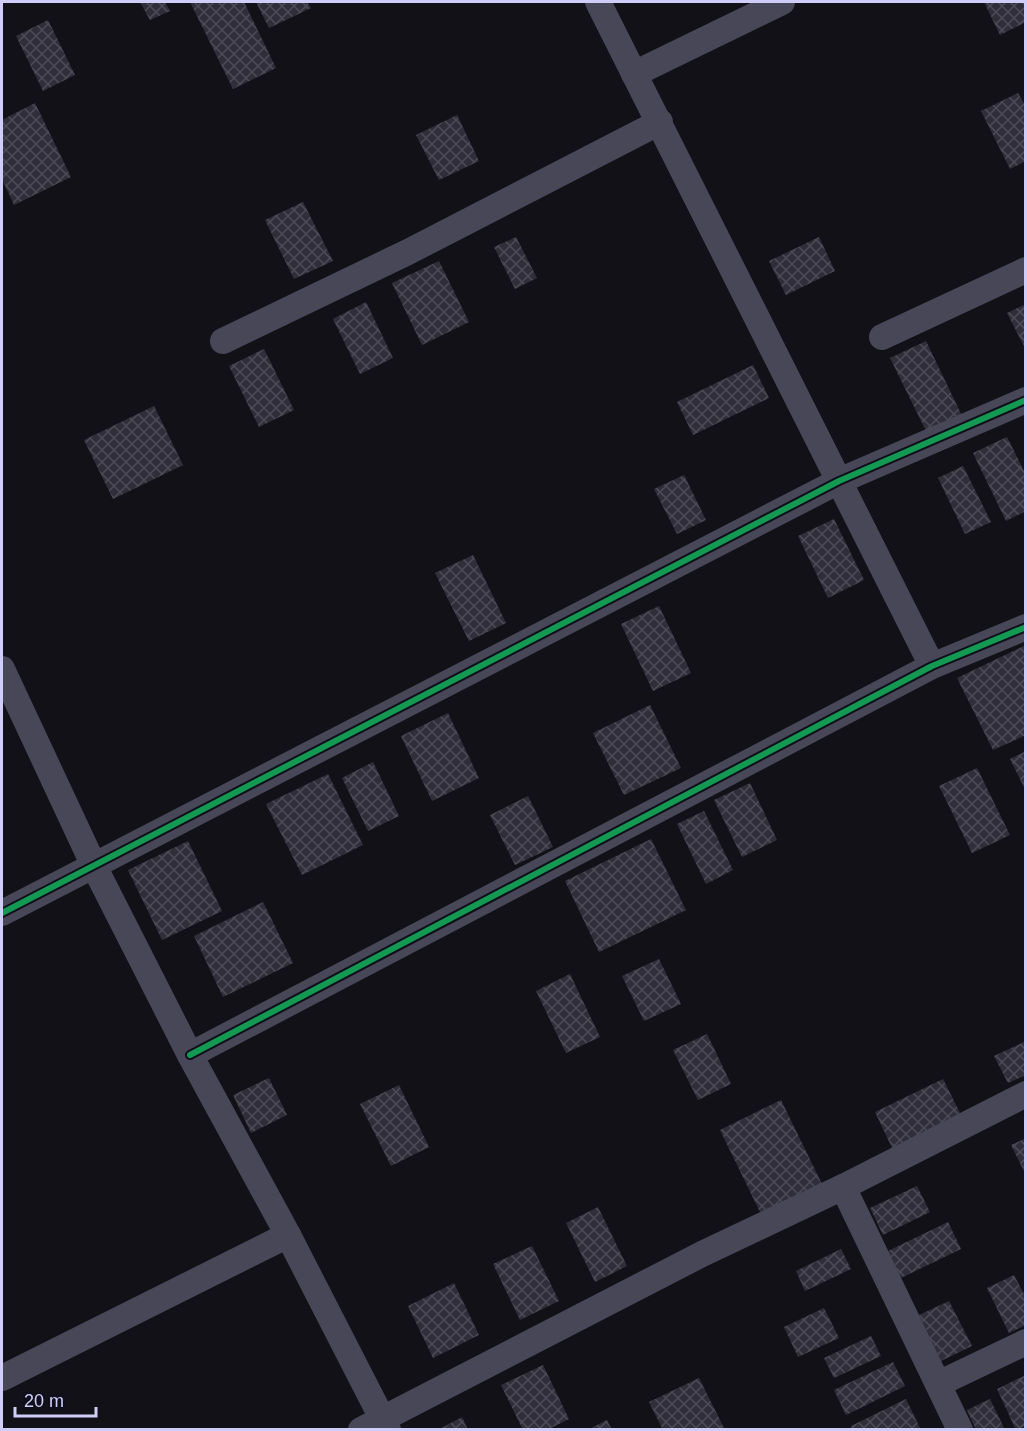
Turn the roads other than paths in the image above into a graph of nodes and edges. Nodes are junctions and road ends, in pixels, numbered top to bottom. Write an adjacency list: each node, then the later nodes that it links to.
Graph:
1 (598, 2): 3 (street)
2 (782, 2): 3 (street)
3 (634, 74): 4 (street)
4 (660, 122): 7 (street); 9 (street)
5 (1026, 270): 6 (street)
6 (882, 337)
7 (223, 341)
8 (1026, 400): 9 (street)
9 (839, 481): 11 (street); 13 (street)
10 (1026, 627): 11 (street)
11 (932, 666): 15 (street)
12 (2, 669): 13 (street)
13 (94, 866): 14 (street); 15 (street)
14 (2, 913)
15 (190, 1055): 18 (street)
16 (1026, 1094): 17 (street)
17 (843, 1187): 21 (street); 22 (street)
18 (288, 1235): 20 (street); 22 (street)
19 (1026, 1342): 21 (street)
20 (2, 1378)
21 (938, 1384): 23 (street)
22 (378, 1426)
23 (960, 1430)

